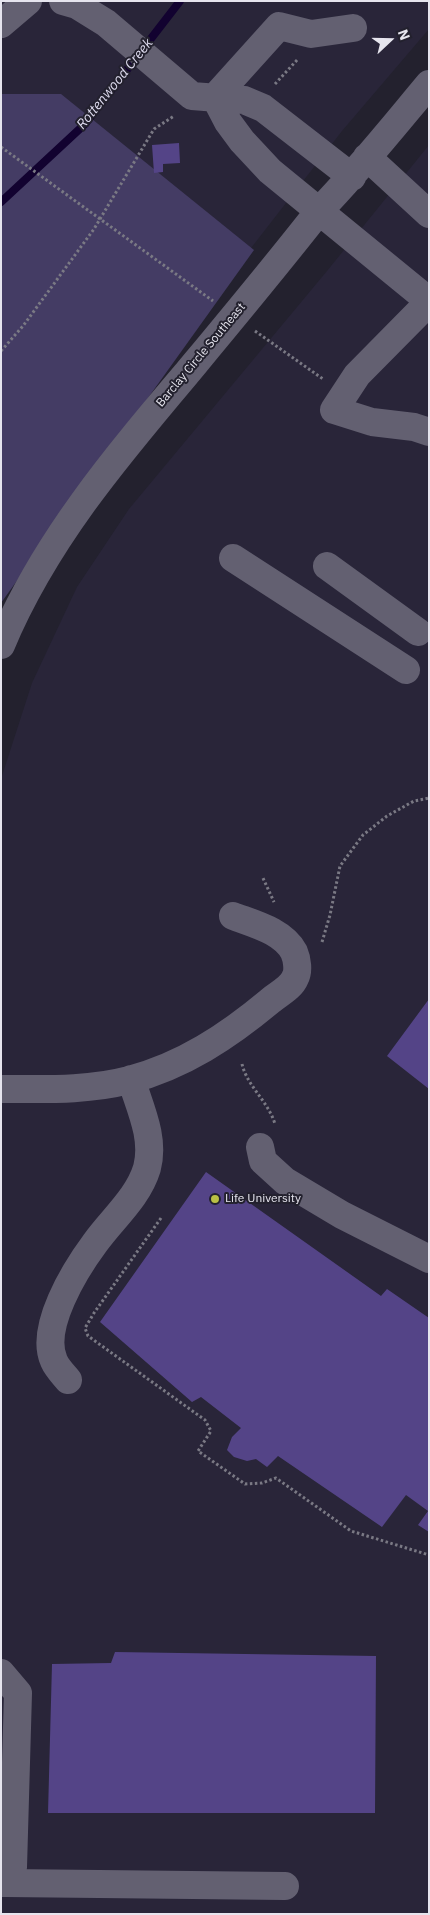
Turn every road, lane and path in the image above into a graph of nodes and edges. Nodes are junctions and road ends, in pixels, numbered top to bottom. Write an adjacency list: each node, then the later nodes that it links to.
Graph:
1 (28, 1): 3 (street)
2 (64, 1): 6 (street)
3 (1, 24)
4 (353, 28): 6 (street)
5 (429, 84): 8 (street, Barclay Circle Southeast)
6 (203, 96): 8 (street); 9 (street); 14 (path)
7 (1, 147): 12 (path)
8 (359, 167): 9 (street, Barclay Circle Southeast); 10 (street)
9 (319, 212): 11 (street); 20 (street, Barclay Circle Southeast)
10 (429, 214)
11 (429, 302): 16 (street)
12 (219, 306)
13 (252, 329): 15 (path)
14 (1, 351)
15 (308, 370)
16 (429, 432)
17 (233, 558): 21 (street)
18 (327, 566): 19 (street)
19 (418, 632)
20 (1, 645)
21 (406, 670)
22 (429, 798): 24 (path)
23 (233, 916): 26 (street)
24 (322, 942)
25 (242, 1064): 28 (path)
26 (132, 1079): 27 (street); 32 (street)
27 (1, 1089)
28 (261, 1097)
29 (260, 1147): 31 (street)
30 (161, 1218): 33 (path)
31 (429, 1258)
32 (68, 1380)
33 (429, 1555)
34 (1, 1673): 35 (street)
35 (4, 1883): 36 (street)
36 (285, 1886)

